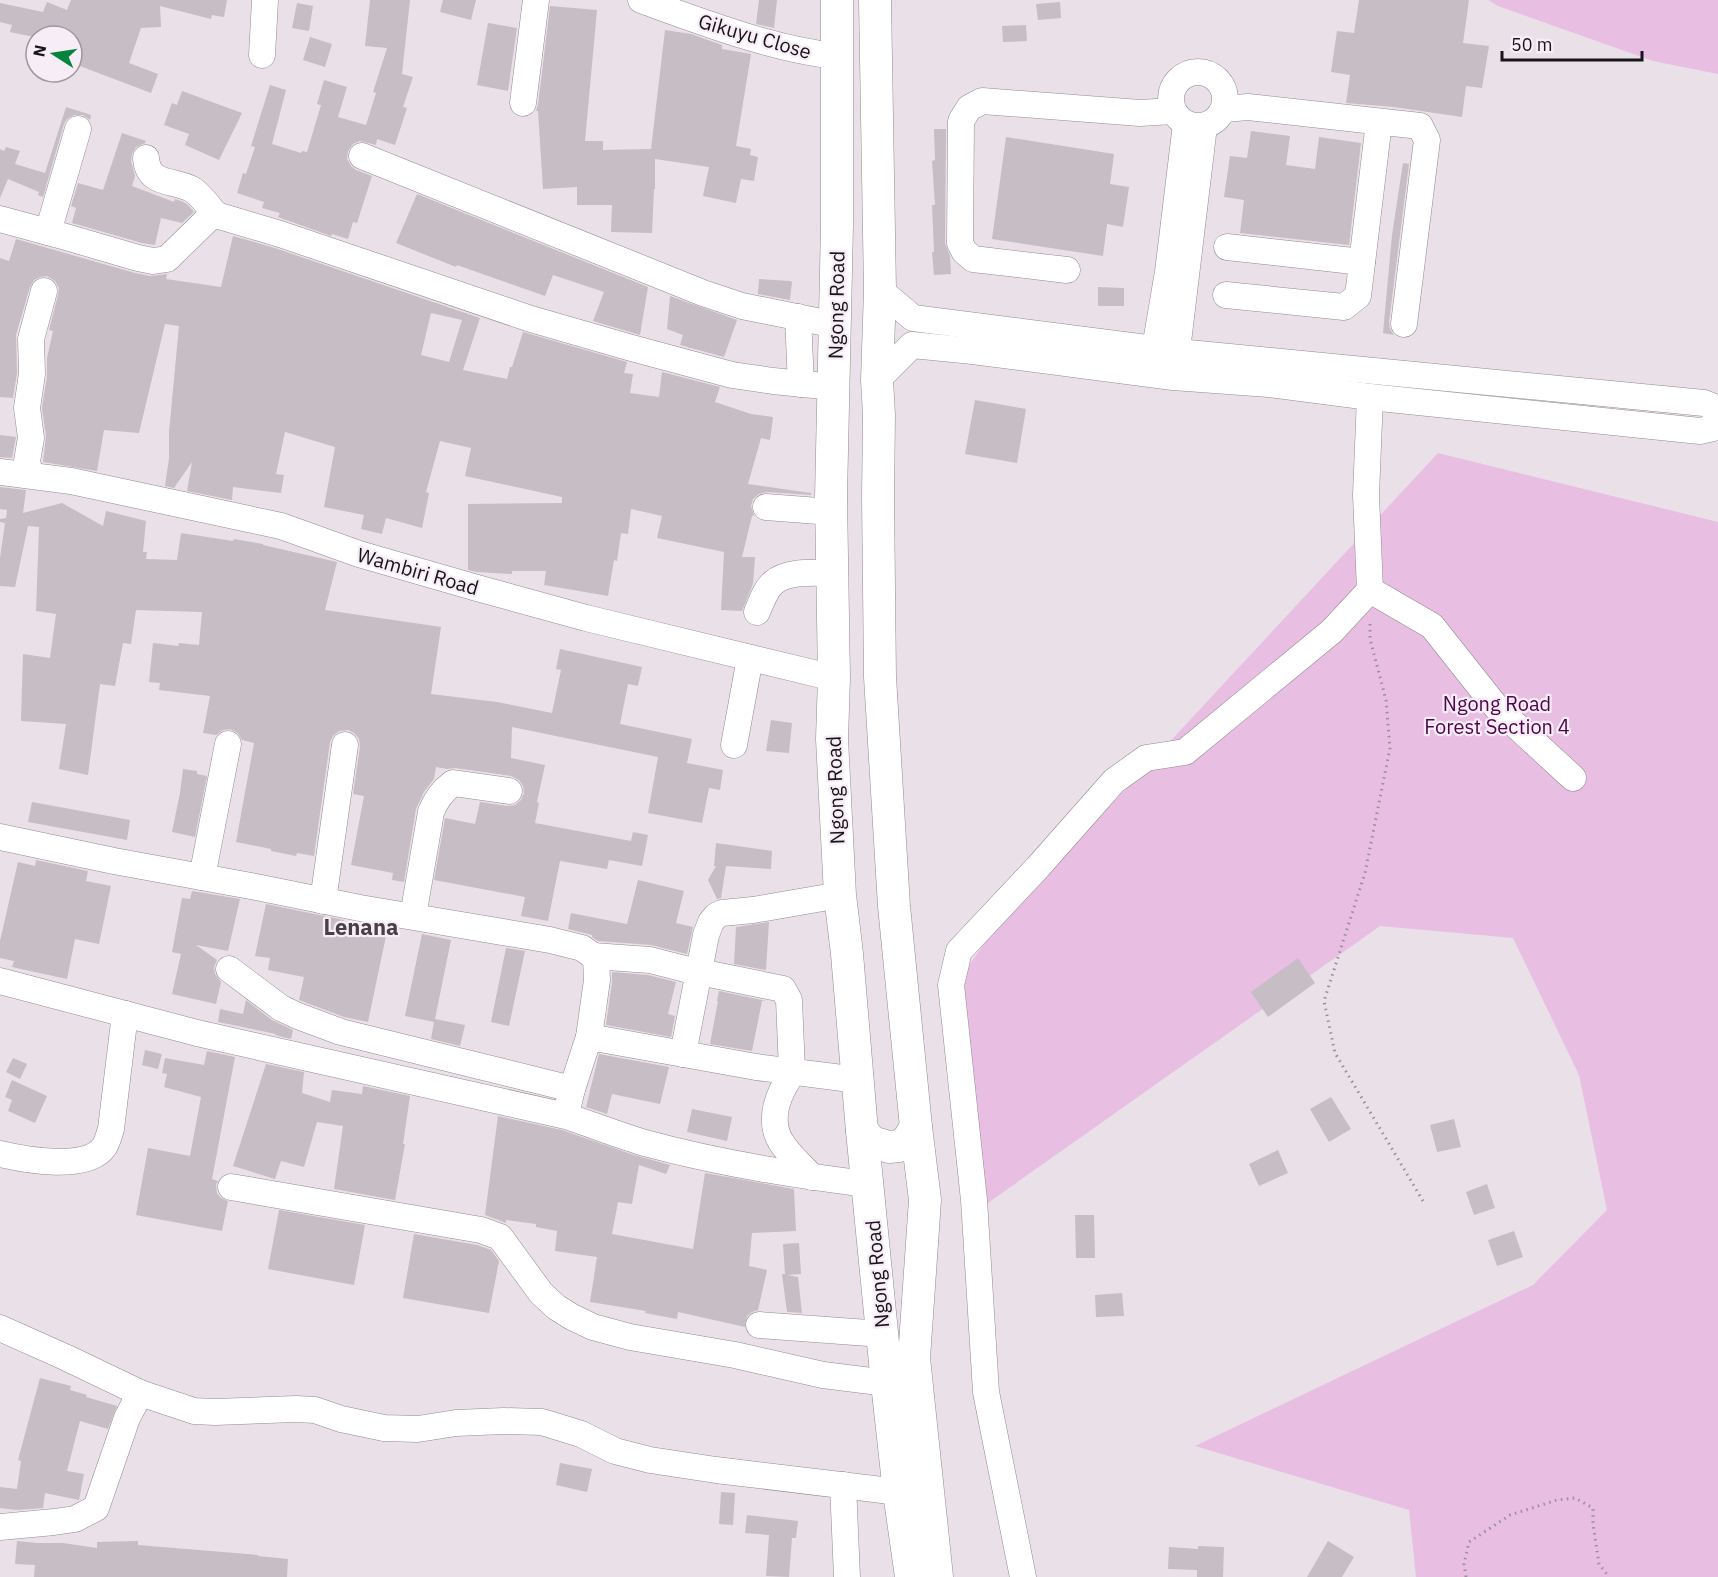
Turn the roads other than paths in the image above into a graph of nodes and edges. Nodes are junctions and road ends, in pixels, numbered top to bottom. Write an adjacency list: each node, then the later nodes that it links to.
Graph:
1 (265, 0): 6 (street)
2 (537, 0): 8 (street)
3 (641, 0): 7 (street, Gikuyu Close)
4 (837, 0): 7 (main road, Ngong Road)
5 (875, 0): 21 (main road, Ngong Road)
6 (262, 54)
7 (836, 56): 26 (main road, Ngong Road)
8 (523, 103)
9 (1224, 109): 10 (street); 10 (street); 11 (street)
10 (1188, 121): 20 (street); 27 (street)
11 (1379, 122): 19 (street); 25 (street)
12 (78, 129): 17 (street)
13 (362, 156): 24 (street)
14 (146, 158): 15 (street)
15 (216, 215): 17 (street); 30 (street)
16 (0, 219): 17 (street)
17 (48, 232)
18 (1227, 247): 19 (street)
19 (1362, 262): 23 (street)
20 (1067, 270)
21 (880, 290): 27 (street); 29 (main road, Ngong Road)
22 (44, 291): 36 (street)
23 (1226, 295)
24 (798, 317): 26 (street); 30 (street)
25 (1404, 324)
26 (836, 325): 31 (main road, Ngong Road)
27 (1167, 350): 28 (street); 33 (street)
28 (1162, 376): 29 (street); 32 (street)
29 (877, 380): 43 (main road, Ngong Road)
30 (801, 384): 31 (street)
31 (834, 387): 38 (main road, Ngong Road)
32 (1370, 397): 34 (street); 40 (street)
33 (1718, 409)
34 (1718, 427)
35 (0, 472): 36 (street, Wambiri Road)
36 (30, 475): 42 (street, Wambiri Road)
37 (766, 507): 38 (street)
38 (832, 512): 39 (main road, Ngong Road)
39 (833, 573): 41 (street); 44 (main road, Ngong Road)
40 (1370, 590): 48 (street); 85 (street)
41 (757, 612)
42 (750, 658): 44 (street, Wambiri Road); 47 (street)
43 (880, 677): 44 (main road); 68 (main road, Ngong Road)
44 (834, 678): 52 (main road, Ngong Road)
45 (228, 744): 51 (street)
46 (345, 745): 53 (street)
47 (734, 745)
48 (1573, 778)
49 (509, 792): 54 (street)
50 (0, 837): 51 (street)
51 (202, 877): 53 (street)
52 (840, 895): 57 (street); 65 (main road, Ngong Road)
53 (323, 901): 54 (street)
54 (413, 916): 55 (street)
55 (592, 956): 57 (street); 60 (street)
56 (229, 969): 61 (street)
57 (700, 972): 62 (street); 64 (street)
58 (0, 981): 59 (street)
59 (125, 1014): 63 (street); 70 (street)
60 (590, 1037): 62 (street); 66 (street)
61 (398, 1046): 63 (street); 66 (street)
62 (683, 1054): 64 (street)
63 (355, 1069): 67 (street)
64 (792, 1072): 65 (street); 71 (street)
65 (858, 1080): 69 (main road, Ngong Road)
66 (572, 1089): 67 (street)
67 (566, 1116): 71 (street)
68 (916, 1127): 69 (main road); 84 (main road, Ngong Road)
69 (862, 1131): 72 (main road, Ngong Road)
70 (0, 1154)
71 (813, 1178): 72 (street)
72 (867, 1184): 76 (main road, Ngong Road)
73 (231, 1187): 77 (street)
74 (759, 1325): 76 (street)
75 (0, 1328): 78 (street)
76 (882, 1334): 77 (main road, Ngong Road)
77 (888, 1383): 80 (main road, Ngong Road)
78 (140, 1393): 79 (street); 81 (street)
79 (843, 1485): 80 (street); 82 (street)
80 (899, 1492): 83 (main road, Ngong Road)
81 (0, 1527)
82 (847, 1577)
83 (911, 1577)
84 (937, 1577)
85 (1023, 1577)

